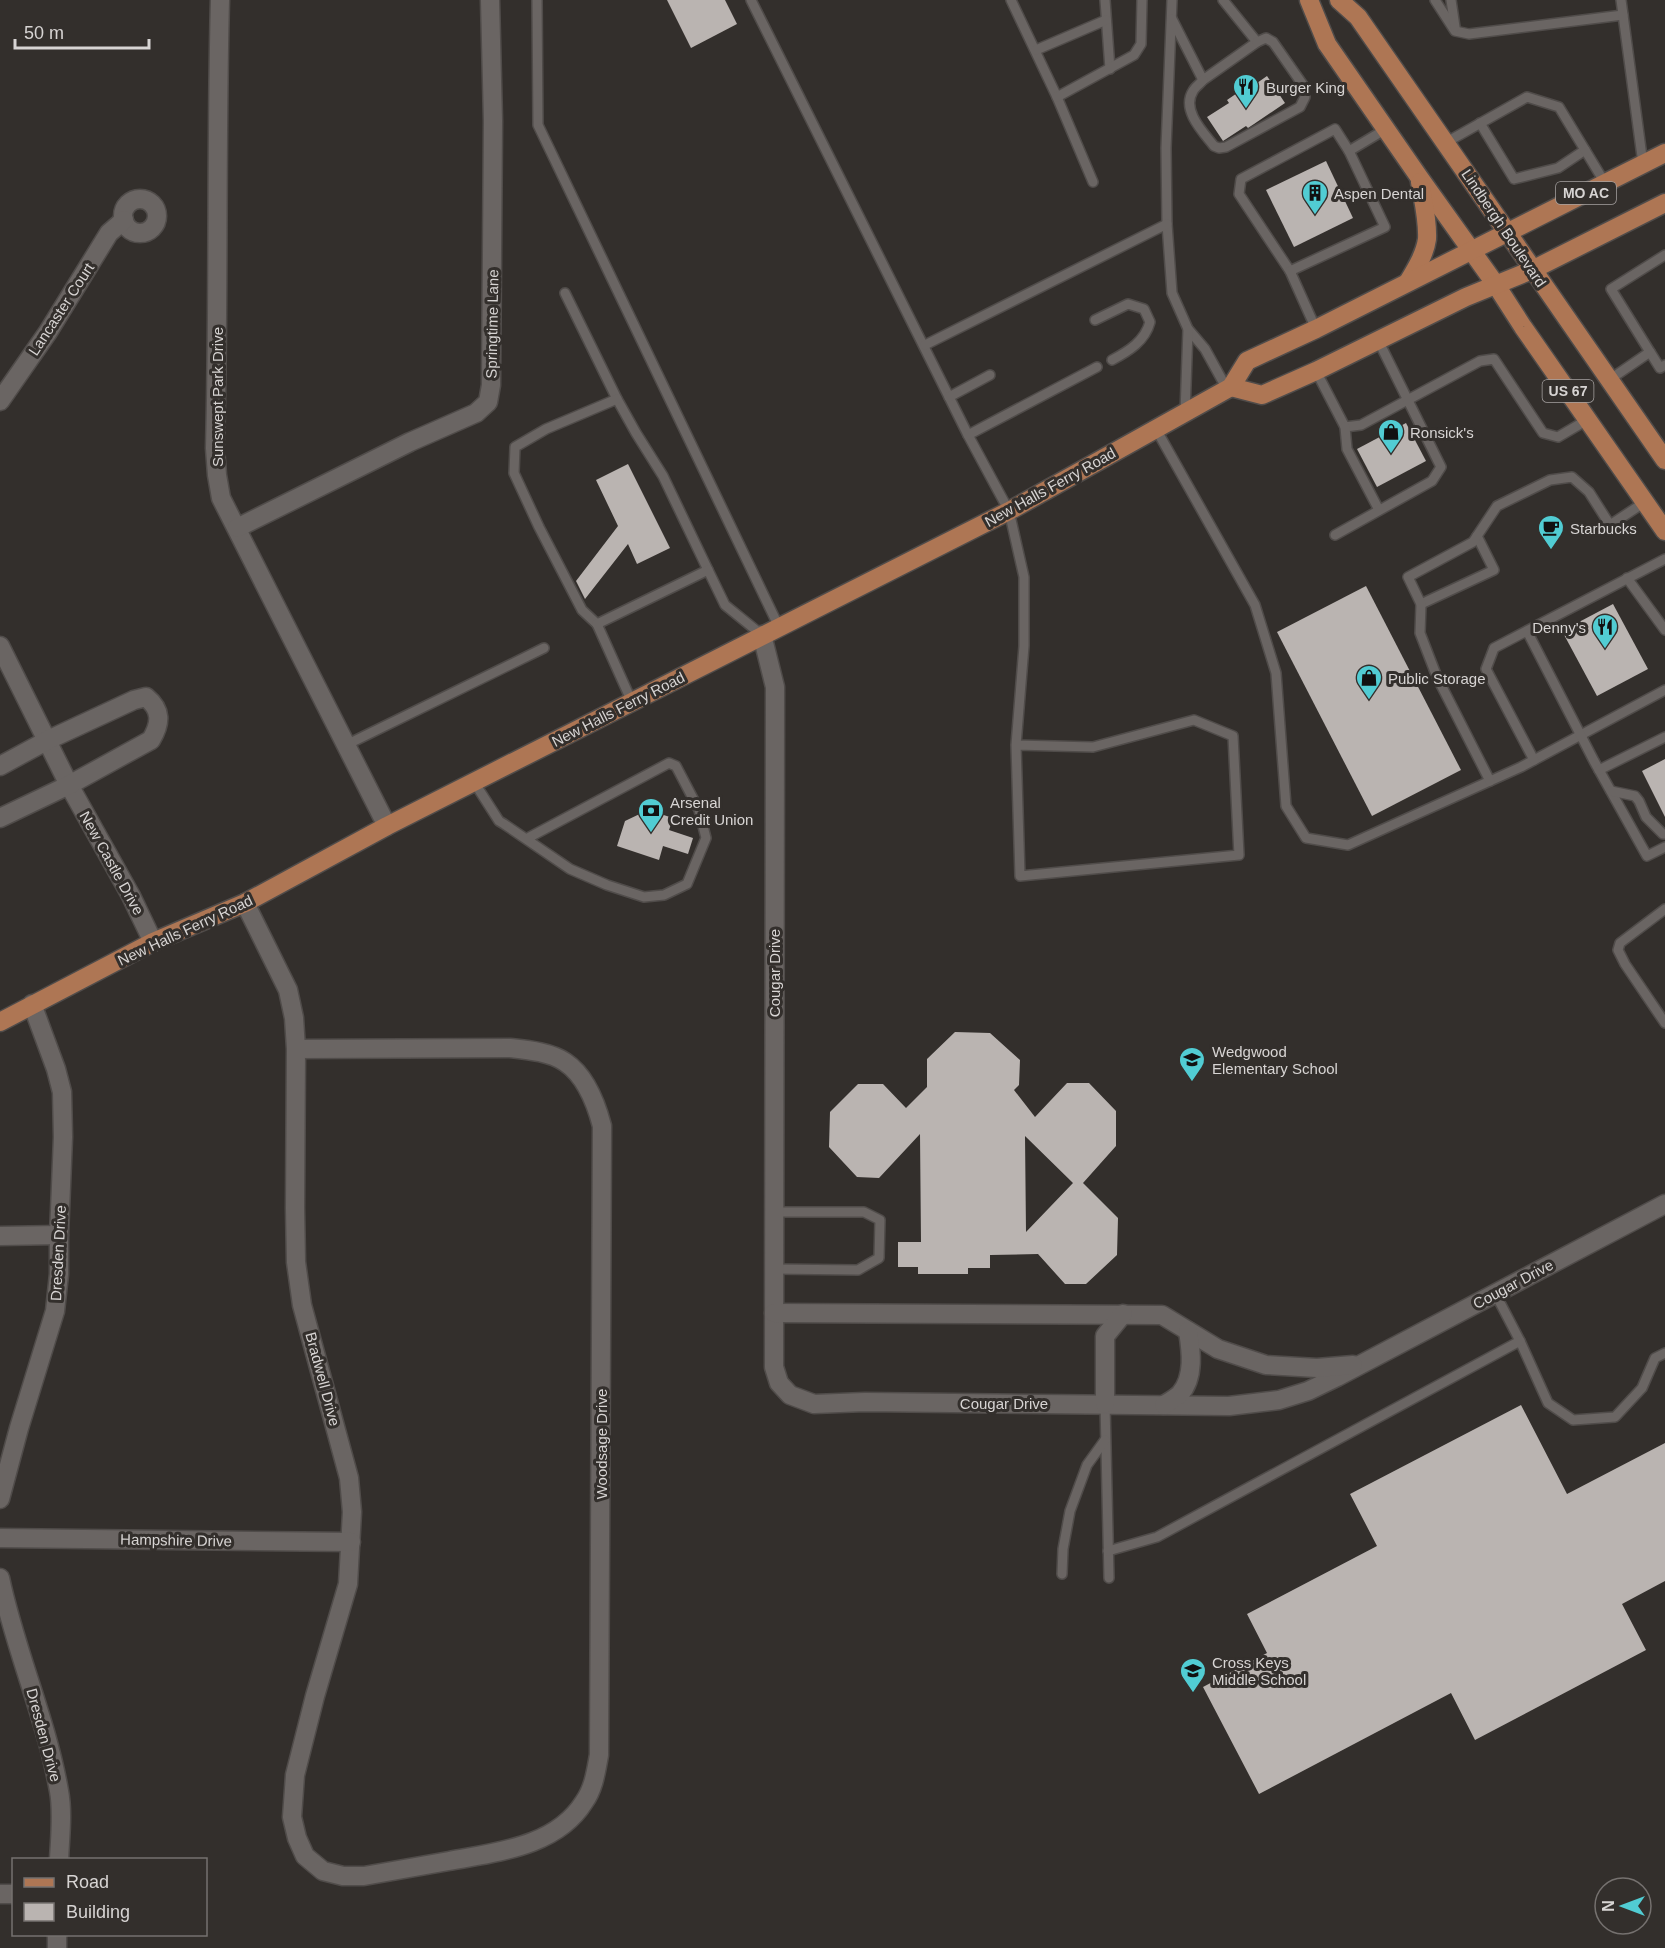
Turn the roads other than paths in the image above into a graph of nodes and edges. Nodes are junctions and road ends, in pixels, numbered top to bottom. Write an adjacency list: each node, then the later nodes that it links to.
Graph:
1 (220, 0): 71 (street, Sunswept Park Drive)
2 (490, 0): 71 (street, Springtime Lane)
3 (537, 0): 80 (lane)
4 (751, 0): 49 (lane)
5 (1105, 0): 17 (lane)
6 (1142, 0): 21 (lane)
7 (1172, 0): 16 (lane)
8 (1222, 0): 19 (lane)
9 (1309, 0): 25 (main road, US 67)
10 (1339, 0): 26 (main road, Lindbergh Boulevard / US 67)
11 (1435, 0): 18 (lane)
12 (1451, 0): 18 (lane)
13 (1621, 0): 15 (lane)
14 (1015, 1): 20 (lane)
15 (1623, 15): 18 (lane); 30 (lane)
16 (1172, 19): 22 (lane); 36 (lane)
17 (1107, 20): 20 (lane); 21 (lane)
18 (1455, 30)
19 (1257, 42): 22 (lane); 22 (lane)
20 (1035, 50): 23 (lane)
21 (1110, 69): 23 (lane)
22 (1203, 80)
23 (1058, 97): 32 (lane)
24 (1480, 123): 26 (lane); 27 (lane); 27 (lane)
25 (1386, 129): 28 (lane); 31 (main road, US 67)
26 (1445, 143): 37 (main road, Lindbergh Boulevard / US 67)
27 (1585, 150): 33 (lane)
28 (1349, 151): 41 (lane); 41 (lane)
29 (1665, 153): 30 (main road, New Halls Ferry Road / MO AC)
30 (1643, 164): 33 (main road, New Halls Ferry Road / MO AC)
31 (1419, 177): 38 (main road, US 67); 42 (main road)
32 (1093, 182)
33 (1605, 183): 37 (main road, New Halls Ferry Road / MO AC)
34 (1664, 206): 40 (main road, MO AC)
35 (124, 220): 61 (street, Lancaster Court)
36 (1167, 224): 46 (lane); 49 (lane)
37 (1508, 233): 38 (main road, New Halls Ferry Road / MO AC); 40 (main road, Lindbergh Boulevard / US 67)
38 (1472, 251): 42 (main road, New Halls Ferry Road); 43 (main road, US 67)
39 (1665, 255): 50 (lane)
40 (1532, 270): 43 (main road, MO AC); 56 (main road, Lindbergh Boulevard / US 67)
41 (1290, 271): 47 (lane)
42 (1408, 282): 47 (main road, New Halls Ferry Road)
43 (1496, 285): 48 (main road); 63 (main road, US 67)
44 (565, 293): 59 (lane)
45 (1095, 320): 51 (lane)
46 (1188, 329): 57 (lane); 62 (lane)
47 (1316, 329): 57 (main road, New Halls Ferry Road)
48 (1378, 340): 54 (main road); 60 (lane)
49 (925, 345): 58 (lane)
50 (1650, 352): 52 (lane); 56 (lane)
51 (1112, 360)
52 (1665, 365)
53 (1097, 368): 66 (lane)
54 (1316, 371): 57 (main road); 64 (lane)
55 (990, 375): 58 (lane)
56 (1609, 380): 67 (main road, Lindbergh Boulevard / US 67)
57 (1229, 388): 62 (main road, New Halls Ferry Road)
58 (949, 397): 66 (lane)
59 (617, 399): 76 (lane); 79 (lane)
60 (1407, 400): 63 (lane); 64 (lane); 69 (lane)
61 (0, 401)
62 (1185, 414): 65 (main road, New Halls Ferry Road)
63 (1587, 420): 68 (main road, US 67)
64 (1345, 427): 69 (lane)
65 (1156, 429): 70 (main road, New Halls Ferry Road); 96 (lane)
66 (968, 435): 70 (lane)
67 (1665, 460)
68 (1645, 502): 72 (main road, US 67); 74 (lane)
69 (1379, 510): 73 (lane)
70 (1009, 511): 80 (main road, New Halls Ferry Road); 92 (lane)
71 (237, 528): 91 (street, Sunswept Park Drive)
72 (1665, 531)
73 (1335, 535)
74 (1477, 536): 78 (lane); 78 (lane)
75 (1665, 559): 77 (lane)
76 (708, 570): 79 (lane); 83 (lane)
77 (1628, 578): 81 (lane); 82 (lane)
78 (1421, 604): 96 (lane)
79 (597, 624): 87 (lane)
80 (779, 627): 83 (main road, New Halls Ferry Road)
81 (1665, 630)
82 (1527, 631): 88 (lane); 93 (lane)
83 (762, 635): 87 (main road, New Halls Ferry Road); 113 (street, Cougar Drive)
84 (0, 646): 90 (street, New Castle Drive)
85 (544, 648): 91 (lane)
86 (1665, 690): 88 (lane)
87 (632, 702): 97 (main road, New Halls Ferry Road)
88 (1582, 734): 93 (lane); 95 (lane)
89 (1665, 737): 95 (lane)
90 (48, 740): 94 (street); 98 (street, New Castle Drive); 98 (street)
91 (346, 745): 101 (street, Sunswept Park Drive)
92 (1016, 745): 92 (lane)
93 (1534, 760): 96 (lane)
94 (0, 766)
95 (1599, 770): 99 (lane)
96 (1490, 781)
97 (474, 782): 101 (main road, New Halls Ferry Road); 103 (lane)
98 (69, 785): 100 (street); 107 (street, New Castle Drive)
99 (1611, 791): 102 (lane); 104 (lane)
100 (0, 818)
101 (387, 826): 105 (main road, New Halls Ferry Road)
102 (1665, 834)
103 (526, 839): 103 (lane)
104 (1665, 846)
105 (245, 903): 107 (main road, New Halls Ferry Road); 111 (street, Bradwell Drive)
106 (1665, 909): 110 (lane)
107 (153, 942): 108 (main road, New Halls Ferry Road)
108 (32, 1004): 109 (main road, New Halls Ferry Road); 114 (street, Dresden Drive)
109 (0, 1022)
110 (1665, 1023)
111 (296, 1049): 129 (street, Bradwell Drive); 134 (street, Woodsage Drive)
112 (1665, 1204): 117 (street, Cougar Drive)
113 (774, 1212): 116 (street, Cougar Drive); 116 (lane)
114 (59, 1235): 115 (street); 127 (street, Dresden Drive)
115 (0, 1236)
116 (774, 1269): 118 (street, Cougar Drive)
117 (1495, 1293): 121 (lane); 123 (street, Cougar Drive)
118 (774, 1313): 119 (street, Cougar Drive); 124 (street, Cougar Drive)
119 (1124, 1314): 120 (street, Cougar Drive); 124 (street)
120 (1188, 1331): 123 (street, Cougar Drive); 125 (street)
121 (1520, 1341): 122 (lane); 130 (lane)
122 (1665, 1353)
123 (1361, 1364): 125 (street, Cougar Drive)
124 (1105, 1404): 125 (street, Cougar Drive); 126 (lane)
125 (1164, 1405)
126 (1105, 1440): 130 (lane); 131 (lane)
127 (0, 1499)
128 (0, 1538): 129 (street, Hampshire Drive)
129 (351, 1542): 134 (street, Bradwell Drive)
130 (1108, 1551): 133 (lane)
131 (1062, 1574)
132 (0, 1578): 135 (street, Dresden Drive)
133 (1109, 1578)
134 (305, 1856)
135 (59, 1858)

